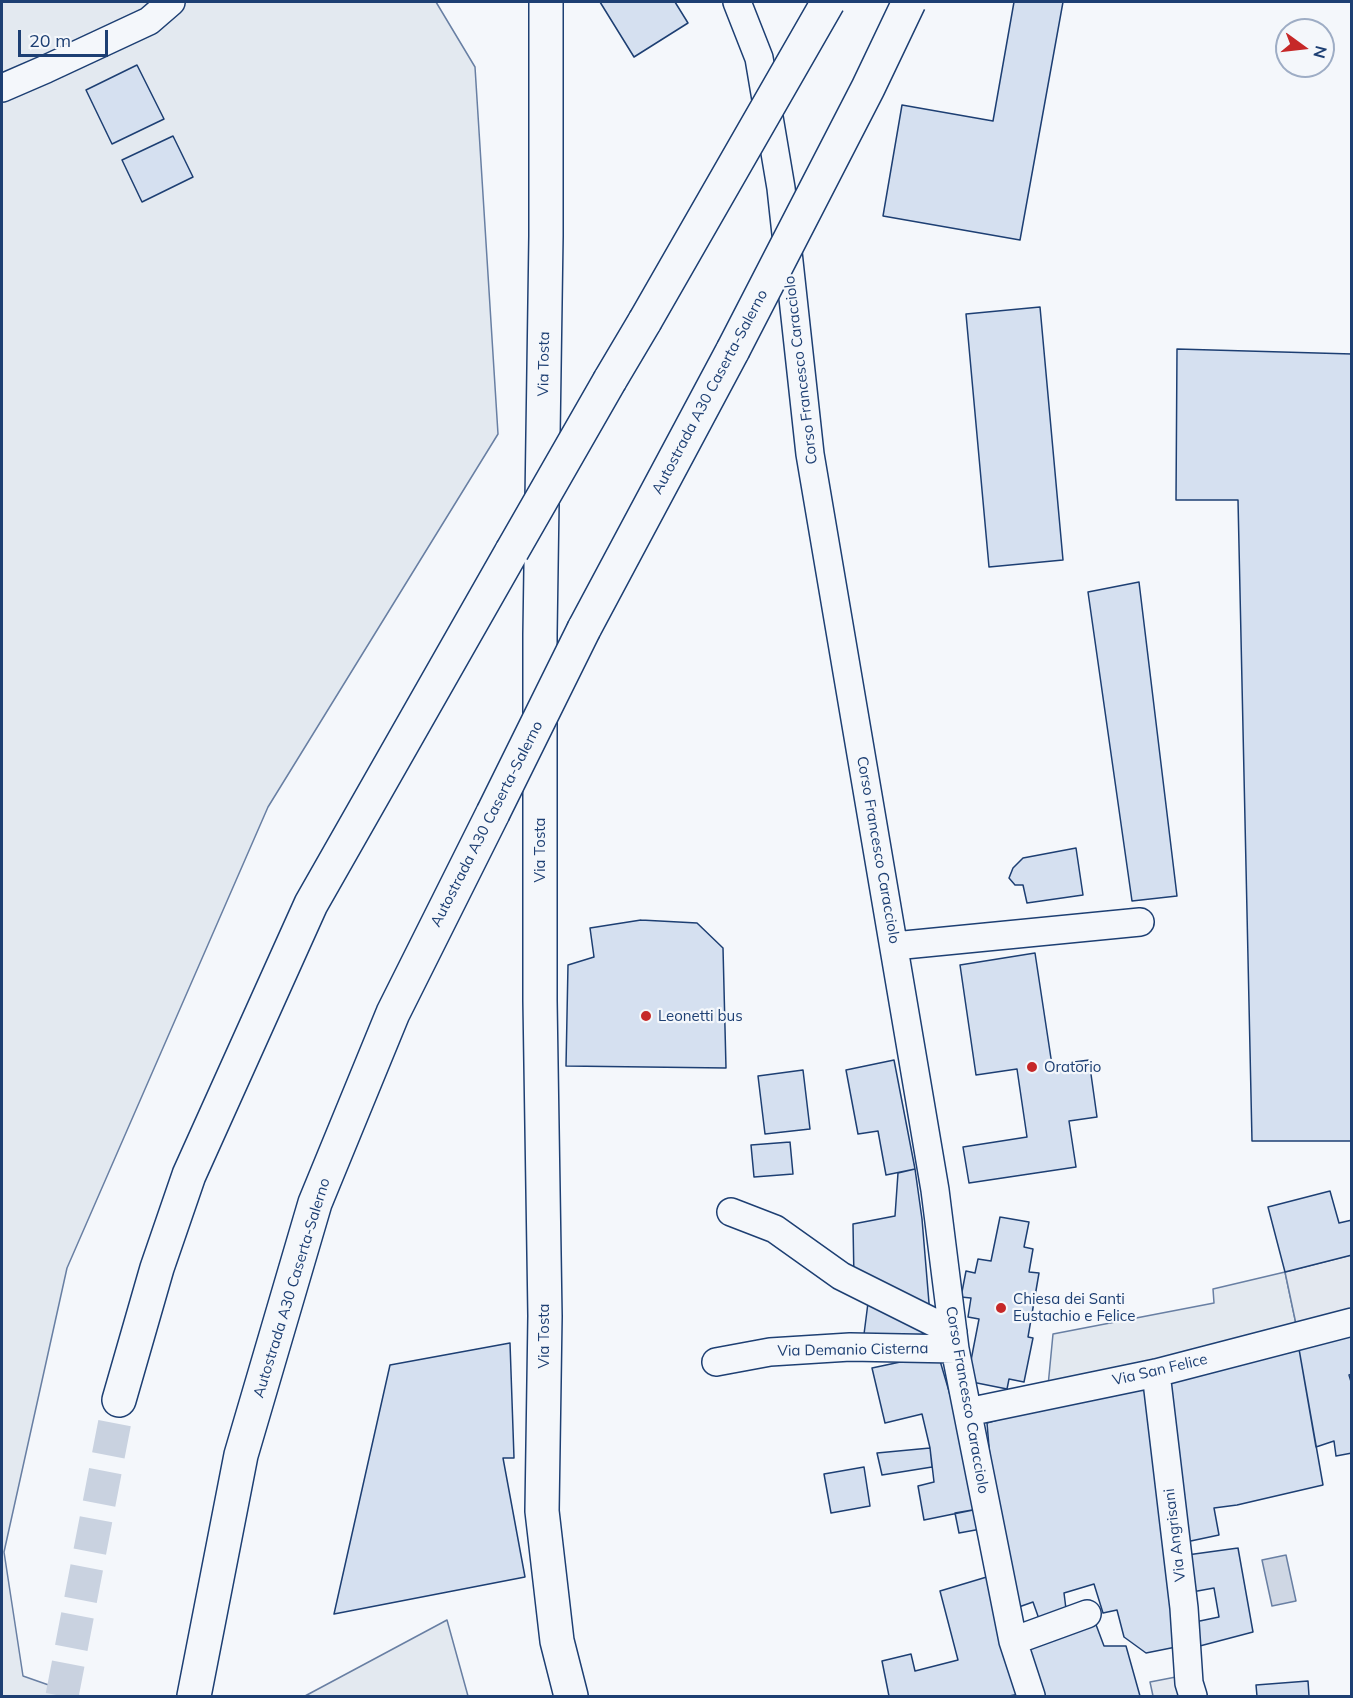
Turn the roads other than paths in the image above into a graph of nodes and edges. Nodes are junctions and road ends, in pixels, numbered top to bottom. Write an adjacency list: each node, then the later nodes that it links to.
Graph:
1 (171, 2): 6 (street)
2 (546, 2): 20 (main road, Via Tosta)
3 (737, 2): 8 (street, Corso Francesco Caracciolo)
4 (828, 2): 14 (main road, bridge)
5 (909, 2): 19 (main road, Autostrada A30 Caserta-Salerno, bridge)
6 (2, 88)
7 (1140, 922): 8 (street)
8 (894, 946): 11 (street, Corso Francesco Caracciolo)
9 (731, 1212): 11 (street)
10 (1352, 1322): 13 (street, Via San Felice)
11 (954, 1341): 12 (street, Via Demanio Cisterna); 15 (street, Corso Francesco Caracciolo)
12 (716, 1362)
13 (1156, 1372): 15 (street, Via San Felice); 18 (street, Via Angrisani)
14 (119, 1400)
15 (968, 1412): 17 (street, Corso Francesco Caracciolo)
16 (1087, 1614): 17 (street)
17 (1013, 1641): 21 (street, Corso Francesco Caracciolo)
18 (1191, 1690)
19 (194, 1696)
20 (571, 1696)
21 (1031, 1696)

